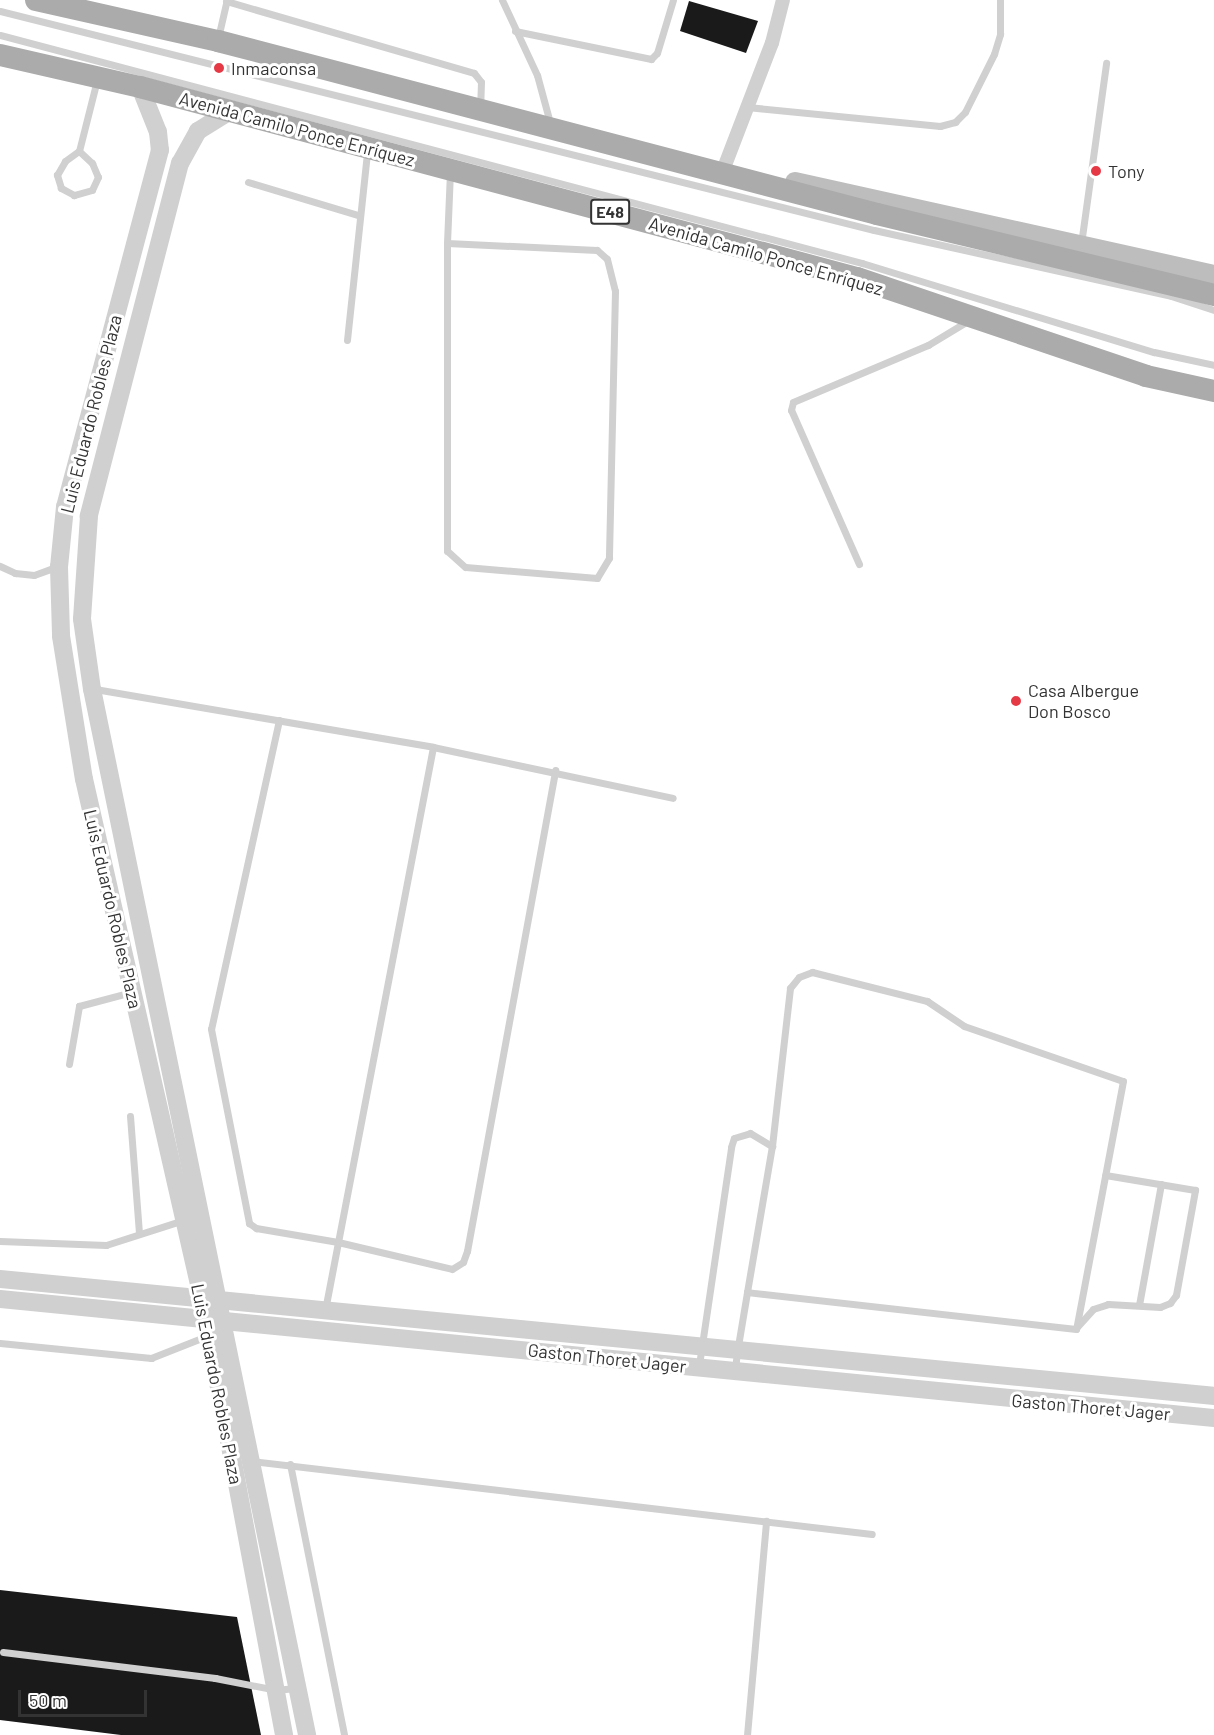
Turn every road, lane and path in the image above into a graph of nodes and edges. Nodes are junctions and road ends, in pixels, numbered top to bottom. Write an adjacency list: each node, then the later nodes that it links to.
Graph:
1 (36, 0): 10 (main road)
2 (502, 0): 8 (lane)
3 (673, 0): 8 (lane)
4 (783, 0): 15 (street)
5 (1000, 0): 15 (lane)
6 (226, 1): 10 (lane); 16 (lane)
7 (0, 11): 29 (lane)
8 (515, 31): 18 (lane)
9 (0, 35): 32 (lane, Avenida Camilo Ponce Enríquez)
10 (218, 41): 16 (main road)
11 (0, 55): 13 (main road, Avenida Camilo Ponce Enríquez / E48)
12 (1107, 63): 26 (lane)
13 (98, 77): 14 (main road, Avenida Camilo Ponce Enríquez / E48); 20 (lane)
14 (140, 87): 17 (main road, Avenida Camilo Ponce Enríquez / E48); 36 (street, Luis Eduardo Robles Plaza)
15 (747, 107): 22 (street)
16 (480, 109): 18 (main road)
17 (230, 111): 19 (main road, Avenida Camilo Ponce Enríquez / E48); 37 (street, Luis Eduardo Robles Plaza)
18 (551, 127): 22 (main road)
19 (368, 147): 21 (main road, Avenida Camilo Ponce Enríquez / E48); 24 (lane)
20 (79, 152): 20 (lane)
21 (450, 169): 25 (lane); 30 (main road, Avenida Camilo Ponce Enríquez / E48)
22 (722, 173): 26 (main road); 28 (main road)
23 (248, 182): 24 (lane)
24 (358, 214): 31 (lane)
25 (447, 243): 25 (lane)
26 (1081, 244): 27 (main road)
27 (1214, 275)
28 (1214, 295)
29 (1214, 310)
30 (971, 319): 33 (main road, Avenida Camilo Ponce Enríquez / E48); 34 (lane)
31 (347, 340)
32 (1214, 365)
33 (1214, 391)
34 (859, 564)
35 (0, 566): 36 (lane)
36 (59, 567): 42 (street, Luis Eduardo Robles Plaza)
37 (92, 689): 38 (lane); 56 (street, Luis Eduardo Robles Plaza)
38 (279, 720): 39 (lane); 51 (lane)
39 (433, 747): 40 (lane); 51 (lane)
40 (555, 770): 41 (lane); 51 (lane)
41 (673, 798)
42 (132, 992): 43 (lane); 48 (street, Luis Eduardo Robles Plaza)
43 (69, 1064)
44 (130, 1116): 49 (lane)
45 (772, 1146): 46 (lane); 53 (lane); 61 (lane)
46 (1105, 1175): 47 (lane); 58 (lane)
47 (1161, 1184): 55 (lane); 55 (lane)
48 (184, 1220): 49 (lane); 56 (street, Luis Eduardo Robles Plaza)
49 (139, 1233): 50 (lane)
50 (0, 1241)
51 (338, 1242): 57 (lane)
52 (0, 1279): 56 (street, Gaston Thoret Jager)
53 (747, 1292): 58 (lane); 62 (lane)
54 (0, 1299): 56 (street, Gaston Thoret Jager)
55 (1139, 1305): 58 (lane)
56 (212, 1310): 57 (street, Gaston Thoret Jager); 59 (street, Luis Eduardo Robles Plaza); 63 (street, Gaston Thoret Jager); 67 (street, Luis Eduardo Robles Plaza)
57 (325, 1313): 61 (street, Gaston Thoret Jager)
58 (1076, 1329)
59 (209, 1335): 60 (lane); 73 (street, Luis Eduardo Robles Plaza)
60 (0, 1342)
61 (701, 1348): 62 (street, Gaston Thoret Jager); 63 (lane)
62 (737, 1352): 64 (lane); 65 (street, Gaston Thoret Jager)
63 (699, 1368): 64 (street, Gaston Thoret Jager)
64 (734, 1373): 66 (street, Gaston Thoret Jager)
65 (1214, 1396)
66 (1214, 1418)
67 (252, 1461): 68 (lane); 72 (street, Luis Eduardo Robles Plaza)
68 (290, 1464): 69 (lane); 76 (lane)
69 (766, 1521): 70 (lane); 77 (lane)
70 (872, 1534)
71 (3, 1652): 73 (lane)
72 (297, 1688): 73 (lane); 75 (street, Luis Eduardo Robles Plaza)
73 (276, 1690): 74 (street, Luis Eduardo Robles Plaza)
74 (284, 1735)
75 (307, 1735)
76 (344, 1735)
77 (747, 1735)

